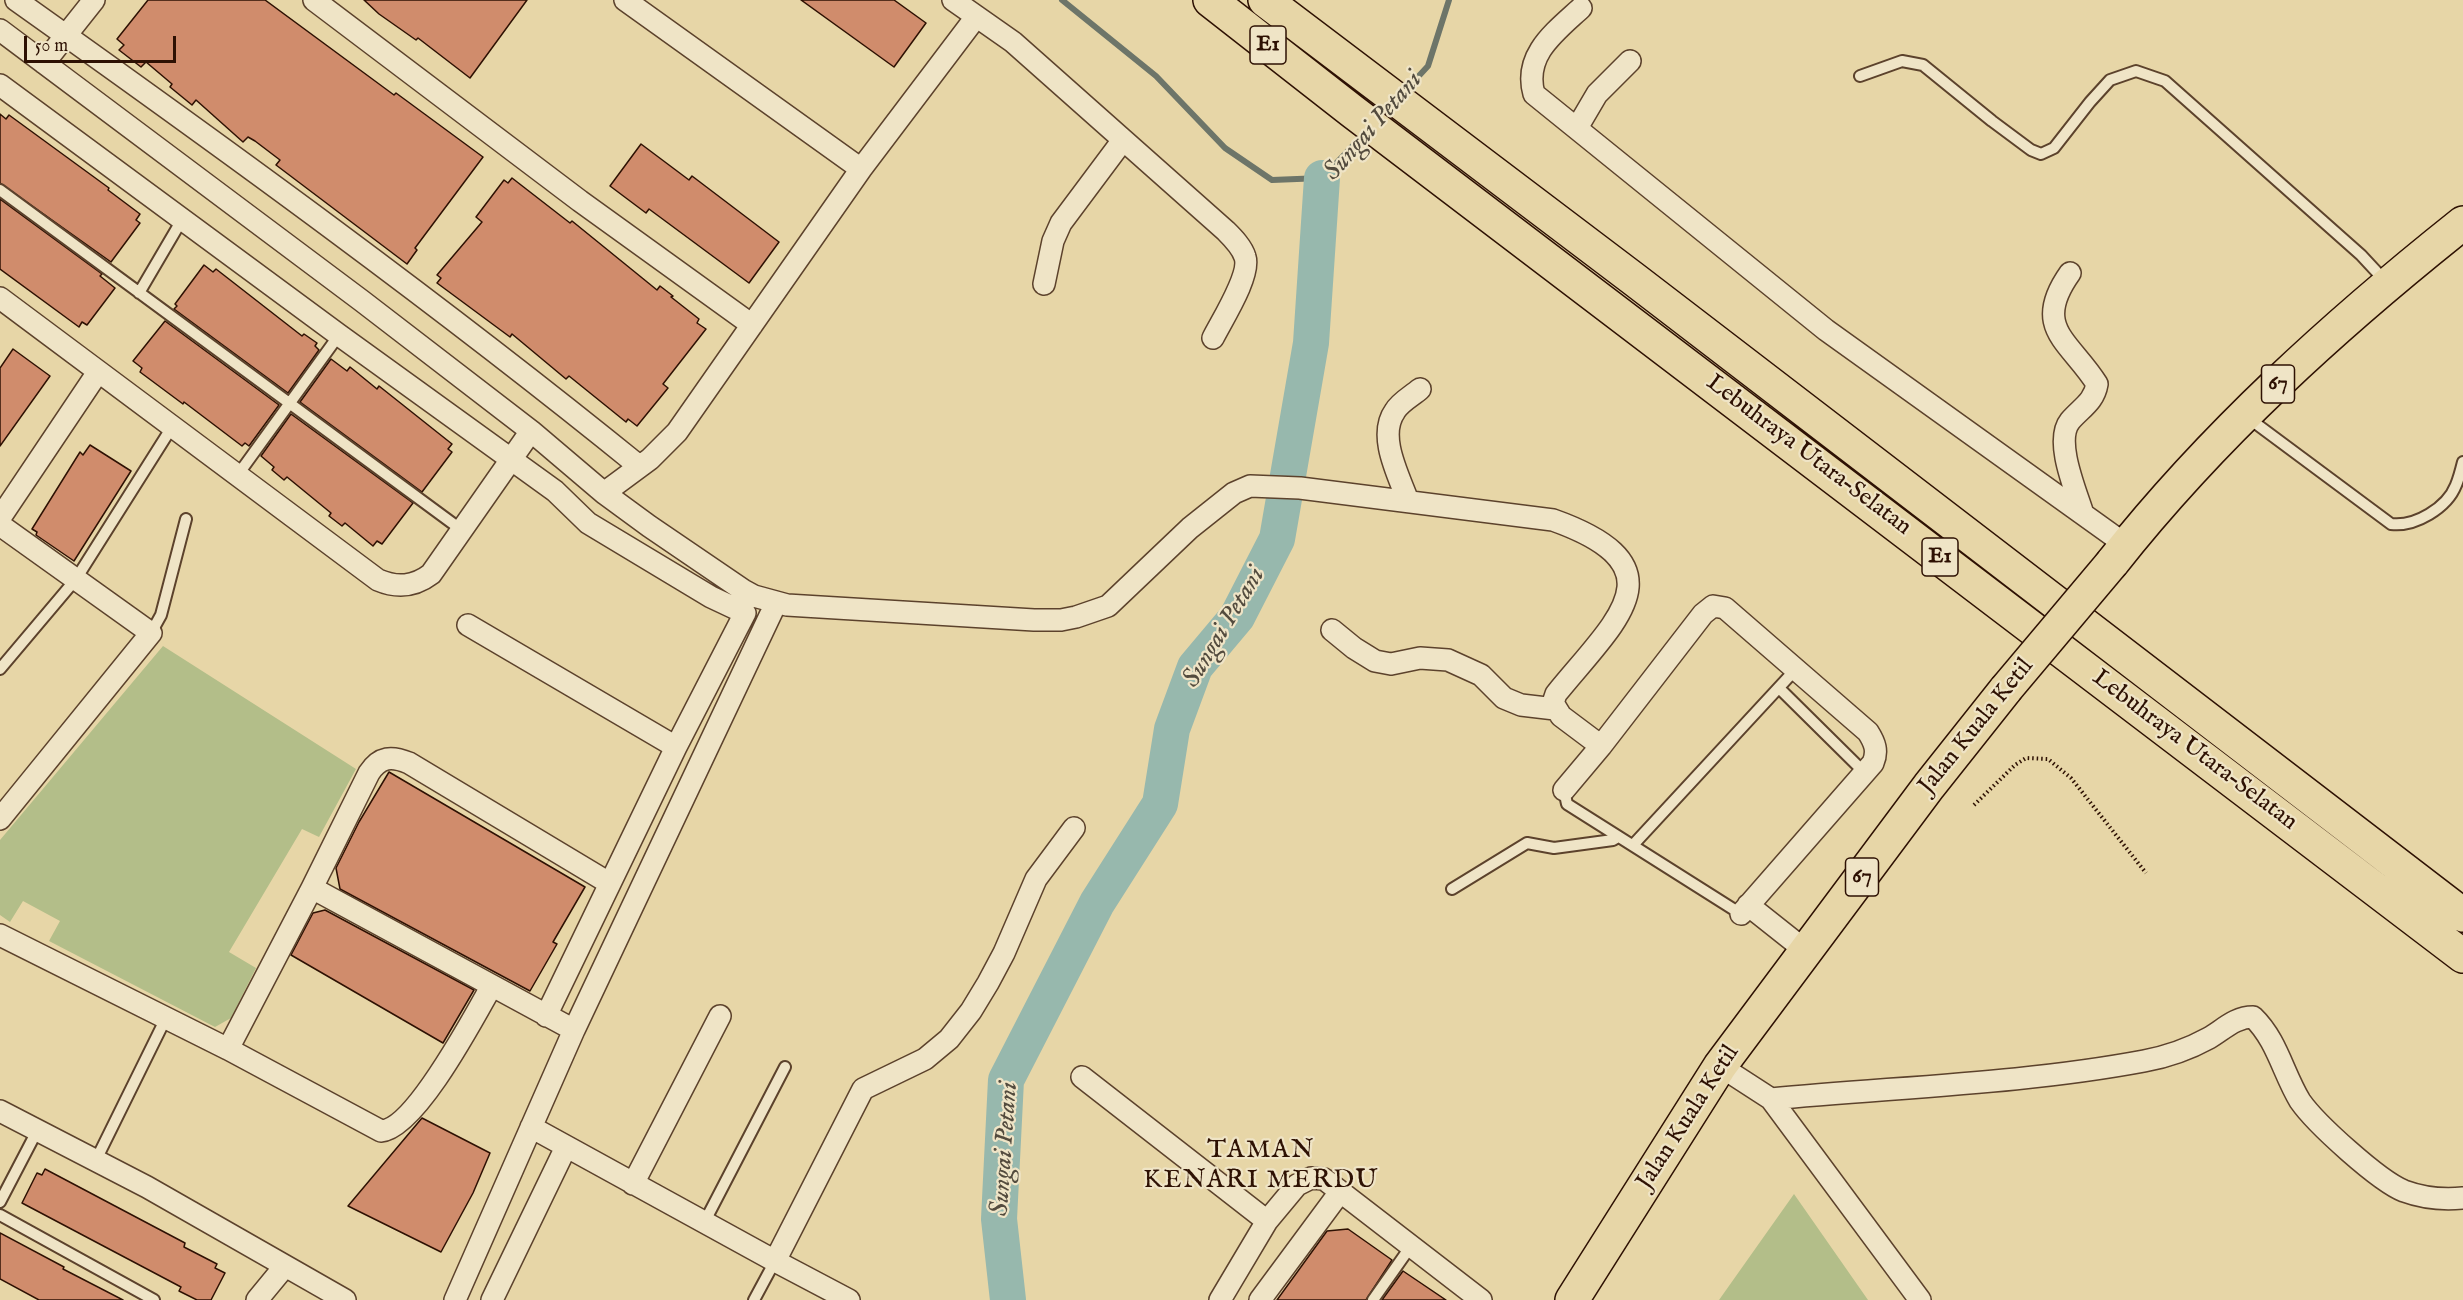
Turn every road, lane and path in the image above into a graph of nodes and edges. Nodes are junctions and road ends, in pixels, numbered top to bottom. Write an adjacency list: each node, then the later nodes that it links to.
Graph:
1 (16, 0): 11 (street)
2 (94, 0): 11 (street)
3 (314, 0): 27 (street)
4 (625, 0): 18 (street)
5 (953, 0): 9 (street)
6 (1210, 0): 75 (main road, Lebuhraya Utara–Selatan / E1)
7 (1265, 0): 72 (main road, Lebuhraya Utara–Selatan / E1)
8 (1581, 8): 16 (street)
9 (976, 17): 17 (street); 18 (street)
10 (0, 30): 13 (street)
11 (67, 36): 13 (street); 38 (street)
12 (1630, 61): 16 (street)
13 (44, 63): 35 (street)
14 (1860, 76): 23 (lane)
15 (0, 85): 20 (street)
16 (1577, 128): 42 (street)
17 (1123, 140): 24 (street); 29 (street)
18 (861, 169): 27 (street)
19 (0, 190): 25 (lane)
20 (183, 218): 25 (lane); 28 (street)
21 (2463, 223): 23 (main road, Jalan Kuala Ketil / 67)
22 (2070, 273): 42 (street)
23 (2387, 283): 33 (main road, Jalan Kuala Ketil / 67)
24 (1044, 284)
25 (139, 293): 32 (lane)
26 (0, 298): 30 (street)
27 (752, 325): 38 (street)
28 (339, 335): 32 (lane); 36 (street)
29 (1213, 338)
30 (98, 372): 34 (street); 43 (street)
31 (1420, 389): 41 (street)
32 (289, 403): 39 (lane); 46 (lane)
33 (2244, 415): 37 (lane); 47 (main road, Jalan Kuala Ketil / 67)
34 (172, 427): 39 (street); 48 (lane)
35 (531, 431): 36 (street); 40 (street)
36 (512, 460): 46 (street); 50 (street)
37 (2463, 462)
38 (639, 466): 40 (street)
39 (237, 476): 46 (street)
40 (604, 493): 50 (street)
41 (1408, 501): 49 (street); 57 (street)
42 (2083, 514): 47 (street)
43 (0, 518)
44 (186, 519): 53 (lane)
45 (0, 525): 48 (street)
46 (463, 531)
47 (2119, 554): 74 (main road, Jalan Kuala Ketil / 67, bridge)
48 (76, 579): 53 (street); 54 (lane)
49 (776, 603): 50 (street); 80 (street)
50 (750, 605): 59 (street)
51 (468, 625): 59 (street)
52 (1332, 630): 57 (street)
53 (151, 633): 63 (street)
54 (0, 669)
55 (1796, 669): 56 (lane); 58 (street); 60 (street)
56 (1779, 688): 60 (lane); 66 (lane)
57 (1555, 709): 58 (street)
58 (1601, 746): 61 (street)
59 (676, 747): 68 (street)
60 (1865, 772): 71 (street)
61 (1564, 790): 65 (lane)
62 (1974, 805): 67 (path)
63 (0, 819)
64 (1074, 828): 99 (street)
65 (1618, 837): 66 (lane); 70 (lane)
66 (1633, 846): 71 (lane)
67 (2146, 873)
68 (609, 883): 69 (street); 78 (street)
69 (312, 888): 76 (street); 81 (street)
70 (1452, 889)
71 (1744, 909): 74 (street)
72 (2463, 915)
73 (0, 935): 79 (street)
74 (1806, 951): 82 (main road, Jalan Kuala Ketil / 67)
75 (2463, 956)
76 (491, 987): 78 (street); 81 (street)
77 (720, 1016): 91 (street)
78 (546, 1017): 80 (street)
79 (166, 1018): 81 (street); 90 (lane)
80 (573, 1030): 87 (street)
81 (228, 1048)
82 (1720, 1066): 85 (street); 112 (main road, Jalan Kuala Ketil / 67)
83 (784, 1067): 97 (lane)
84 (1082, 1077): 96 (street)
85 (1771, 1099): 93 (street); 113 (street)
86 (0, 1112): 88 (street)
87 (531, 1127): 89 (street); 104 (street)
88 (37, 1131): 90 (street); 94 (lane)
89 (566, 1146): 91 (street); 105 (street)
90 (96, 1160): 100 (street)
91 (633, 1184): 97 (street)
92 (1340, 1192): 96 (street); 98 (street); 109 (street)
93 (2463, 1198)
94 (0, 1202)
95 (0, 1215): 101 (lane)
96 (1267, 1221): 108 (street)
97 (704, 1223): 99 (street)
98 (1411, 1246): 110 (lane); 111 (street)
99 (775, 1262): 106 (lane); 107 (street)
100 (285, 1266): 102 (street); 103 (street)
101 (154, 1300)
102 (257, 1300)
103 (345, 1300)
104 (455, 1300)
105 (492, 1300)
106 (754, 1300)
107 (849, 1300)
108 (1220, 1300)
109 (1260, 1300)
110 (1372, 1300)
111 (1481, 1300)
112 (1572, 1300)
113 (1920, 1300)

